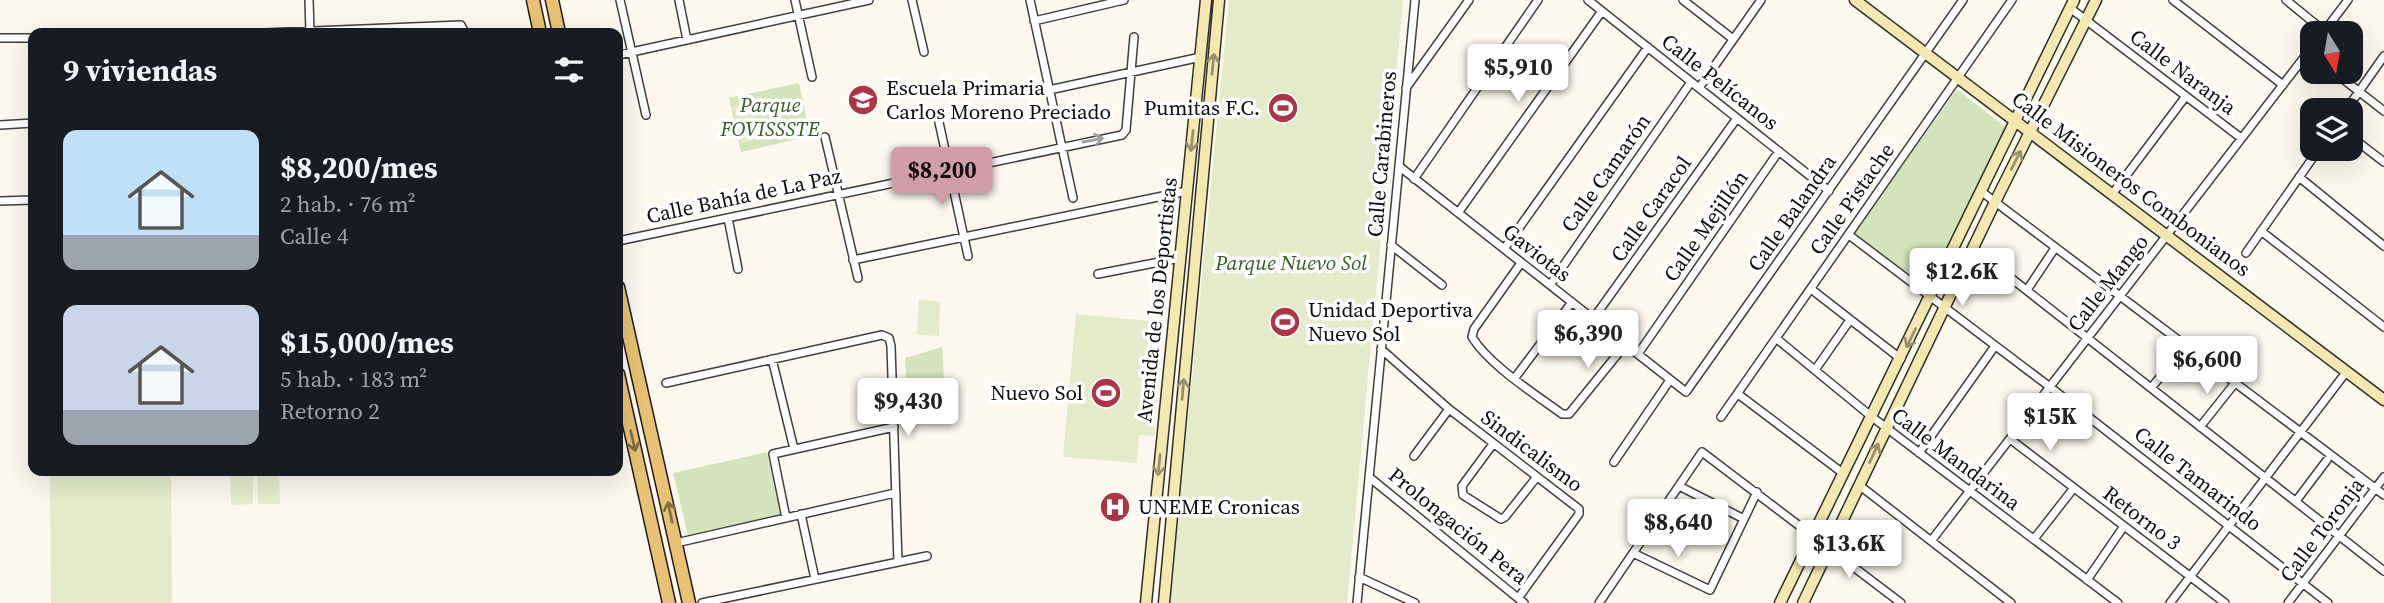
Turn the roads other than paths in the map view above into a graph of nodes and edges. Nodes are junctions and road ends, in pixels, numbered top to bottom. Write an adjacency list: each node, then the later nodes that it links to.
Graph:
1 (309, 0): 33 (street)
2 (533, 0): 36 (main road)
3 (553, 0): 37 (main road)
4 (620, 0): 45 (street)
5 (679, 0): 42 (street)
6 (795, 0): 28 (street)
7 (869, 0): 28 (street)
8 (912, 0): 46 (street)
9 (1030, 0): 30 (street)
10 (1124, 0): 30 (street)
11 (1206, 0): 51 (street, Avenida de los Deportistas)
12 (1219, 0): 123 (street, Avenida de los Deportistas, one-way to 12)
13 (1415, 0): 60 (street, Calle Carabineros)
14 (1469, 0): 60 (street)
15 (1538, 0): 83 (street)
16 (1588, 0): 27 (street, Calle Pelícanos)
17 (1683, 0): 41 (street)
18 (1761, 0): 41 (street)
19 (1855, 0): 47 (street, Calle Misioneros Combonianos)
20 (1963, 0): 47 (street, Calle Balandra)
21 (2012, 0): 55 (street, Calle Pistache)
22 (2096, 0): 29 (street)
23 (2173, 0): 58 (street)
24 (2286, 0): 31 (street)
25 (2348, 0): 32 (street)
26 (2072, 4): 29 (street, Calle Naranja); 44 (street)
27 (1602, 10): 43 (street, Calle Pelícanos); 93 (street)
28 (799, 16): 42 (street); 54 (street)
29 (2087, 20): 49 (street); 63 (street, Calle Naranja)
30 (1034, 21): 61 (street)
31 (2310, 21)
32 (2332, 21)
33 (310, 28)
34 (396, 28): 35 (street)
35 (463, 28)
36 (539, 28)
37 (558, 28)
38 (1134, 37): 53 (street)
39 (0, 38): 40 (street)
40 (28, 38)
41 (1733, 39): 59 (street)
42 (687, 40): 45 (street)
43 (1648, 47): 56 (street, Calle Pelícanos); 103 (street)
44 (2050, 48): 49 (street); 69 (street)
45 (631, 52): 48 (street); 67 (street)
46 (924, 52)
47 (1926, 53): 55 (street, Calle Misioneros Combonianos); 85 (street, Calle Balandra)
48 (623, 54)
49 (2068, 56): 72 (street)
50 (2384, 56): 62 (street)
51 (1201, 57): 53 (street); 84 (street, Avenida de los Deportistas, one-way to 84)
52 (2300, 64): 58 (street, Calle Mango)
53 (1131, 72): 61 (street); 75 (street, Calle Bahía de La Paz, one-way to 53)
54 (812, 77)
55 (1958, 77): 69 (street, Calle Misioneros Combonianos); 97 (street, Calle Pistache)
56 (1691, 82): 59 (street, Calle Pelícanos); 114 (street, Calle Camarón)
57 (2349, 84): 62 (street)
58 (2283, 85): 74 (street, Calle Mango)
59 (1699, 88): 68 (street, Calle Pelícanos)
60 (1406, 89): 80 (street, Calle Carabineros)
61 (1049, 90): 75 (street)
62 (2359, 92): 64 (street); 65 (street)
63 (2186, 96): 74 (street, Calle Naranja); 87 (street)
64 (2355, 98)
65 (2384, 111)
66 (937, 113): 81 (street)
67 (646, 115)
68 (1737, 117): 77 (street, Calle Pelícanos); 124 (street, Calle Caracol)
69 (2014, 121): 72 (street, Calle Misioneros Combonianos); 86 (street)
70 (28, 123): 71 (street)
71 (0, 125)
72 (2030, 133): 87 (street, Calle Misioneros Combonianos); 92 (street, one-way to 72)
73 (825, 137): 88 (street)
74 (2241, 138): 96 (street, Calle Mango)
75 (1062, 146): 81 (street, Calle Bahía de La Paz); 89 (street)
76 (2363, 146): 79 (street)
77 (1779, 151): 85 (street, Calle Pelícanos); 133 (street, Calle Mejillón)
78 (2310, 161): 82 (street)
79 (2384, 162)
80 (1400, 167): 83 (street, Gaviotas); 100 (street, Calle Carabineros)
81 (949, 170): 88 (street, Calle Bahía de La Paz); 98 (street)
82 (2299, 177): 95 (street); 101 (street)
83 (1414, 179): 93 (street, Gaviotas)
84 (1187, 191): 98 (street); 107 (street, Avenida de los Deportistas)
85 (1829, 191): 144 (street, Calle Balandra)
86 (1982, 192): 92 (street); 118 (street)
87 (2113, 193): 96 (street, Calle Misioneros Combonianos)
88 (838, 194): 94 (street, Calle Bahía de La Paz); 108 (street)
89 (1073, 198)
90 (28, 200): 91 (street)
91 (0, 201)
92 (1995, 202): 102 (street); 104 (street)
93 (1458, 213): 103 (street, Gaviotas)
94 (727, 218): 99 (street, Calle Bahía de La Paz); 110 (street)
95 (2261, 231): 105 (street); 126 (street)
96 (2167, 234): 117 (street, Calle Mango); 137 (street, Calle Misioneros Combonianos)
97 (1849, 235): 115 (street, Calle Pistache); 118 (street, Calle Tamarindo)
98 (963, 237): 106 (street); 108 (street)
99 (623, 240)
100 (1391, 246): 113 (street); 132 (street, Calle Carabineros)
101 (2384, 246)
102 (2056, 248): 116 (street); 117 (street)
103 (1504, 249): 109 (street, Gaviotas)
104 (1973, 249): 116 (street); 120 (street)
105 (2246, 253)
106 (968, 256)
107 (1180, 258): 111 (street); 122 (street, Avenida de los Deportistas)
108 (853, 260): 112 (street)
109 (1521, 263): 114 (street, Gaviotas); 138 (street)
110 (738, 269)
111 (1098, 274)
112 (858, 278)
113 (1442, 285)
114 (1550, 285): 119 (street, Gaviotas)
115 (1811, 289): 125 (street); 128 (street, Calle Pistache)
116 (2027, 290): 127 (street)
117 (2120, 296): 127 (street, Calle Mango); 131 (street)
118 (1931, 297): 120 (street, Calle Tamarindo); 135 (street, one-way to 135)
119 (1572, 303): 124 (street, Gaviotas); 138 (street)
120 (1944, 308): 130 (street, Calle Tamarindo); 153 (street)
121 (623, 310): 187 (main road, one-way to 121)
122 (1174, 318): 123 (street); 169 (street, Avenida de los Deportistas, one-way to 169)
123 (1189, 319): 172 (street, Avenida de los Deportistas, one-way to 123)
124 (1593, 319): 129 (street, Gaviotas)
125 (1850, 320): 135 (street); 136 (street)
126 (2383, 324)
127 (2088, 338): 142 (street, Calle Mango); 143 (street)
128 (1777, 339): 136 (street, Calle Mandarina); 145 (street, Calle Pistache)
129 (1625, 345): 133 (street, Gaviotas); 138 (street)
130 (1995, 346): 142 (street, Calle Tamarindo); 158 (street)
131 (2186, 346): 141 (street); 143 (street)
132 (1381, 349): 148 (street, Sindicalismo); 163 (street, Calle Carabineros)
133 (1637, 354): 139 (street, Gaviotas)
134 (772, 359): 140 (street); 151 (street); 157 (street)
135 (1901, 359): 150 (street)
136 (1815, 370): 150 (street, Calle Mandarina)
137 (2347, 371): 147 (street, Calle Misioneros Combonianos); 154 (street)
138 (1514, 379)
139 (1670, 380): 144 (street, Gaviotas); 161 (street)
140 (666, 383)
141 (2235, 383): 152 (street); 154 (street)
142 (2050, 387): 155 (street, Calle Mango); 182 (street, Calle Tamarindo)
143 (2151, 388): 152 (street)
144 (1686, 392)
145 (1738, 394): 149 (street, Calle Pistache); 162 (street)
146 (623, 396): 200 (main road, one-way to 200)
147 (2384, 400)
148 (1449, 410): 156 (street, Sindicalismo); 159 (street)
149 (1721, 417)
150 (1872, 417): 153 (street, Calle Mandarina); 162 (street)
151 (894, 427): 157 (street); 175 (street)
152 (2200, 427): 166 (street)
153 (1886, 428): 158 (street, Calle Mandarina); 167 (street, one-way to 153)
154 (2300, 432): 166 (street); 171 (street)
155 (2010, 439): 170 (street, Retorno 3); 173 (street, Calle Mango)
156 (1493, 444): 165 (street, Sindicalismo); 165 (street)
157 (794, 449): 179 (street)
158 (1919, 453): 173 (street, Calle Mandarina)
159 (1414, 456)
160 (2327, 460): 177 (street)
161 (1614, 462)
162 (1844, 474): 183 (street)
163 (1369, 477): 194 (street, Calle Carabineros); 201 (street, Prolongación Pera)
164 (2384, 477): 171 (street, Calle Toronja)
165 (1536, 478): 201 (street, Sindicalismo)
166 (2266, 478): 177 (street); 182 (street)
167 (1859, 485): 186 (street); 188 (street)
168 (1679, 486): 174 (street); 180 (street); 189 (street)
169 (1157, 489): 172 (street); 204 (street, Avenida de los Deportistas)
170 (2073, 489): 181 (street, Retorno 3); 185 (street)
171 (2375, 489): 176 (street); 184 (street, Calle Toronja)
172 (1175, 490): 205 (street, Avenida de los Deportistas)
173 (1970, 491): 185 (street, Calle Mandarina); 186 (street, Calle Mango)
174 (1757, 492): 180 (street); 183 (street)
175 (895, 493): 178 (street); 191 (street)
176 (2384, 495)
177 (2295, 501): 184 (street)
178 (801, 514): 179 (street); 195 (street)
179 (786, 517): 187 (street)
180 (1744, 519): 189 (street)
181 (2124, 526): 193 (street, Retorno 3); 196 (street)
182 (2229, 526): 193 (street); 197 (street, Calle Tamarindo)
183 (1813, 536): 188 (street); 209 (street)
184 (2340, 536): 192 (street); 197 (street, Calle Toronja)
185 (2034, 539): 196 (street, Calle Mandarina)
186 (1931, 541): 199 (street)
187 (676, 543): 198 (main road)
188 (1830, 549): 210 (street); 211 (street)
189 (1633, 553): 208 (street)
190 (928, 556): 191 (street)
191 (898, 562): 195 (street)
192 (2384, 570)
193 (2190, 576): 215 (street); 216 (street, Retorno 3)
194 (1359, 577): 206 (street, Calle Carabineros); 207 (street)
195 (815, 579): 203 (street)
196 (2087, 580): 214 (street, Calle Mandarina)
197 (2303, 584): 217 (street, Calle Toronja); 218 (street, Calle Tamarindo)
198 (685, 586): 200 (main road); 202 (main road)
199 (2002, 596): 212 (street); 213 (street)
200 (668, 597)
201 (1522, 600)
202 (689, 603)
203 (702, 603)
204 (1146, 603)
205 (1164, 603)
206 (1357, 603)
207 (1415, 603)
208 (1599, 603)
209 (1780, 603)
210 (1802, 603)
211 (1901, 603)
212 (1997, 603)
213 (2011, 603)
214 (2118, 603)
215 (2170, 603)
216 (2225, 603)
217 (2288, 603)
218 (2328, 603)

